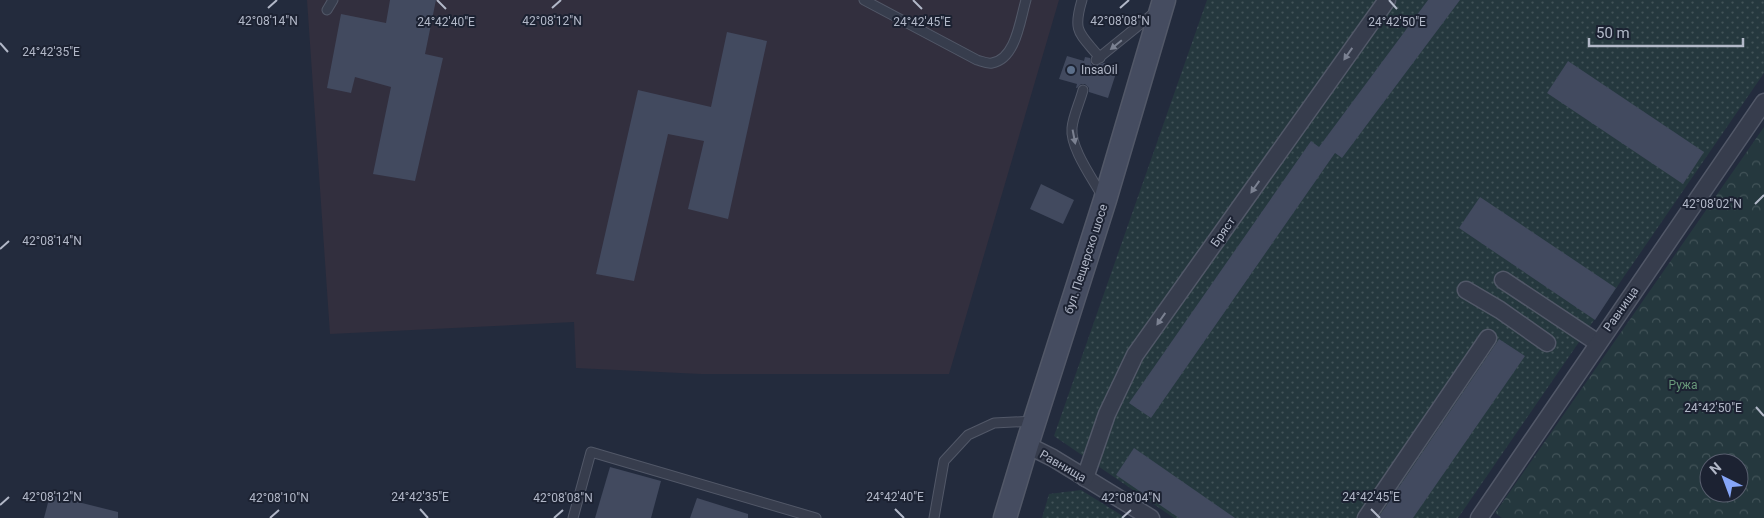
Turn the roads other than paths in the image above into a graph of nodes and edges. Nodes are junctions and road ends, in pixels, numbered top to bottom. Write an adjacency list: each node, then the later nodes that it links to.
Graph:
1 (333, 0): 7 (lane)
2 (864, 0): 3 (lane)
3 (1026, 0)
4 (1082, 0): 6 (lane, one-way to 4)
5 (1387, 0): 18 (street, Бряст, one-way to 18)
6 (1163, 3): 10 (main road, бул. Пещерско шосе)
7 (327, 10)
8 (1083, 90): 10 (lane, one-way to 10)
9 (1764, 102): 15 (street, Равнища)
10 (1105, 200): 16 (main road, бул. Пещерско шосе)
11 (1466, 290): 12 (street)
12 (1500, 310): 14 (street); 15 (street)
13 (1488, 338): 24 (street)
14 (1547, 342)
15 (1598, 343): 25 (street, Равнища)
16 (1035, 421): 17 (main road, бул. Пещерско шосе); 21 (lane)
17 (1027, 445): 18 (street, Равнища); 22 (main road, бул. Пещерско шосе)
18 (1085, 478): 23 (street, Равнища)
19 (573, 518): 20 (lane)
20 (816, 518)
21 (934, 518)
22 (1005, 518)
23 (1151, 518)
24 (1366, 518)
25 (1479, 518)

